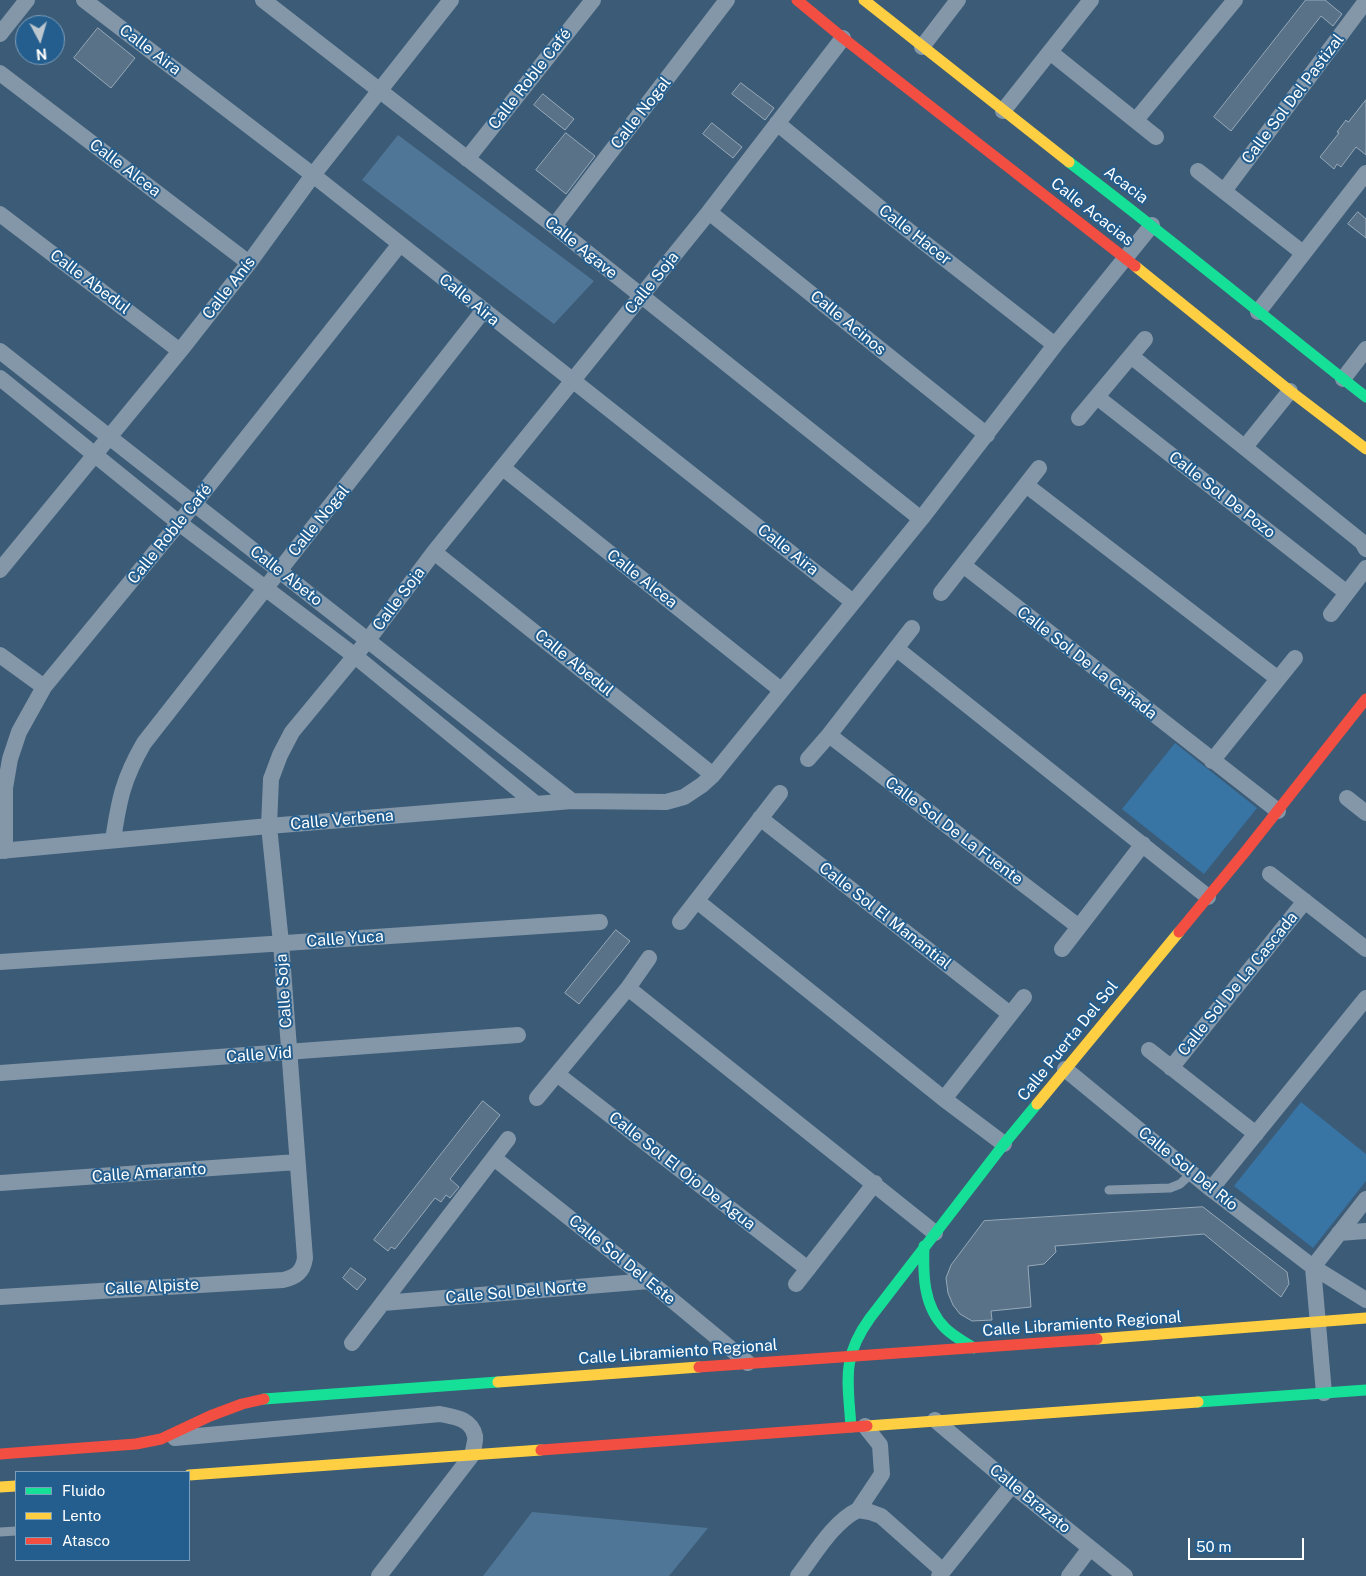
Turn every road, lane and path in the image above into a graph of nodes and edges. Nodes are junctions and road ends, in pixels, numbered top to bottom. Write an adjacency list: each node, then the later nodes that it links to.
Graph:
1 (27, 0): 13 (street)
2 (84, 0): 26 (street, Calle Aira)
3 (263, 0): 18 (street, Calle Agave)
4 (592, 0): 23 (street, Calle Roble Café)
5 (727, 0): 31 (street, Calle Nogal)
6 (797, 0): 14 (street, Calle Acacias)
7 (864, 0): 15 (street, Acacia)
8 (958, 0): 15 (street)
9 (1091, 0): 16 (street)
10 (1235, 0): 20 (street)
11 (446, 2): 18 (street, Calle Anís)
12 (1365, 6): 27 (street, Calle Sol Del Pastizal)
13 (0, 34)
14 (843, 38): 21 (street, Calle Soja); 34 (street, Calle Acacias)
15 (922, 47): 19 (street, Acacia)
16 (1050, 52): 19 (street); 20 (street)
17 (0, 73): 35 (street, Calle Alcea)
18 (380, 92): 23 (street, Calle Agave); 26 (street, Calle Anís)
19 (1003, 111): 30 (street, Acacia)
20 (1136, 120): 22 (street)
21 (777, 123): 28 (street, Calle Soja); 40 (street, Calle Hacer)
22 (1156, 137)
23 (467, 159): 31 (street, Calle Agave)
24 (1198, 171): 27 (street)
25 (1366, 174): 33 (street)
26 (313, 176): 32 (street, Calle Aira); 35 (street, Calle Anís)
27 (1224, 190): 33 (street)
28 (708, 212): 36 (street, Calle Soja); 53 (street, Calle Acinos)
29 (0, 214): 42 (street, Calle Abedul)
30 (1152, 225): 34 (street); 38 (street, Acacia)
31 (554, 226): 36 (street, Calle Agave)
32 (400, 244): 37 (street, Calle Aira); 61 (street, Calle Roble Café)
33 (1303, 252): 38 (street)
34 (1125, 258): 40 (street); 49 (street, Calle Acacias)
35 (250, 262): 42 (street, Calle Anís)
36 (641, 296): 48 (street, Calle Soja); 62 (street, Calle Agave)
37 (483, 311): 48 (street, Calle Aira); 69 (street, Calle Nogal)
38 (1258, 312): 47 (street, Acacia)
39 (1145, 339): 44 (street)
40 (1055, 345): 53 (street)
41 (1366, 349): 47 (street)
42 (180, 351): 54 (street, Calle Anís)
43 (6, 355): 45 (street); 54 (street, Calle Abeto)
44 (1131, 356): 50 (street); 55 (street)
45 (0, 372)
46 (0, 378): 57 (street, Calle Abeto)
47 (1343, 379): 51 (street, Acacia)
48 (574, 381): 58 (street, Calle Soja); 73 (street, Calle Aira)
49 (1290, 391): 55 (street); 56 (street, Calle Acacias)
50 (1098, 397): 52 (street); 71 (street, Calle Sol De Pozo)
51 (1366, 397)
52 (1079, 418)
53 (987, 435): 62 (street)
54 (109, 437): 57 (street, Calle Anís); 61 (street, Calle Abeto)
55 (1245, 447): 64 (street)
56 (1366, 449)
57 (95, 455): 63 (street, Calle Abeto); 68 (street, Calle Anís)
58 (503, 468): 65 (street, Calle Soja); 83 (street, Calle Alcea)
59 (1038, 468): 60 (street)
60 (1026, 484): 66 (street); 81 (street)
61 (194, 504): 63 (street, Calle Roble Café); 69 (street, Calle Abeto)
62 (920, 519): 73 (street)
63 (179, 523): 70 (street, Calle Abeto); 82 (street, Calle Roble Café)
64 (1366, 549)
65 (434, 552): 76 (street, Calle Soja); 88 (street, Calle Abedul)
66 (963, 565): 72 (street); 87 (street, Calle Sol De La Cañada)
67 (1366, 568): 71 (street)
68 (0, 570)
69 (279, 571): 70 (street, Calle Nogal); 76 (street, Calle Abeto)
70 (266, 589): 79 (street, Calle Abeto); 97 (street, Calle Nogal)
71 (1347, 593): 74 (street)
72 (941, 594)
73 (853, 602): 83 (street)
74 (1331, 614)
75 (912, 628): 77 (street)
76 (368, 640): 79 (street, Calle Soja); 91 (street, Calle Abeto)
77 (897, 649): 85 (street); 98 (street)
78 (0, 655): 82 (street)
79 (355, 656): 92 (street, Calle Abeto); 96 (street, Calle Soja)
80 (1295, 658): 81 (street)
81 (1277, 678): 87 (street)
82 (44, 687): 99 (street, Calle Roble Café)
83 (781, 690): 88 (street)
84 (1366, 699): 93 (street, Calle Puerta Del Sol)
85 (829, 735): 86 (street); 106 (street, Calle Sol De La Fuente)
86 (808, 759)
87 (1212, 761): 93 (street, Calle Sol De La Cañada)
88 (713, 774): 91 (street, Calle Verbena)
89 (780, 793): 95 (street)
90 (1347, 798): 94 (street)
91 (572, 801): 92 (street, Calle Verbena)
92 (536, 804): 96 (street, Calle Verbena)
93 (1278, 811): 101 (street, Calle Puerta Del Sol)
94 (1366, 813)
95 (760, 818): 102 (street); 115 (street, Calle Sol El Manantial)
96 (270, 826): 97 (street, Calle Verbena); 107 (street, Calle Soja)
97 (113, 840): 99 (street, Calle Verbena)
98 (1143, 844): 101 (street); 106 (street)
99 (3, 851)
100 (1270, 874): 103 (street, Calle Sol De La Cascada)
101 (1208, 897): 120 (street, Calle Puerta Del Sol)
102 (697, 901): 105 (street); 124 (street)
103 (1305, 901): 109 (street, Calle Sol De La Cascada); 119 (street, Calle Sol De La Cascada)
104 (600, 922): 107 (street, Calle Yuca)
105 (680, 922)
106 (1079, 926): 108 (street)
107 (281, 943): 111 (street, Calle Yuca); 118 (street, Calle Soja)
108 (1062, 949)
109 (1366, 949)
110 (649, 958): 112 (street)
111 (0, 962)
112 (628, 988): 122 (street); 132 (street)
113 (1024, 997): 115 (street)
114 (1366, 998): 125 (street)
115 (1010, 1014): 124 (street)
116 (518, 1036): 118 (street, Calle Vid)
117 (1149, 1050): 119 (street, Calle Sol De La Cascada)
118 (289, 1053): 121 (street, Calle Vid); 129 (street, Calle Soja)
119 (1171, 1068): 125 (street, Calle Sol De La Cascada)
120 (1065, 1069): 127 (street, Calle Puerta Del Sol); 130 (street, Calle Sol Del Río)
121 (0, 1073)
122 (557, 1074): 123 (street); 141 (street, Calle Sol El Ojo De Agua)
123 (537, 1098)
124 (944, 1099): 127 (street)
125 (1256, 1134): 133 (street)
126 (508, 1139): 128 (street)
127 (1004, 1144): 137 (street, Calle Puerta Del Sol)
128 (494, 1158): 143 (street, Calle Sol Del Este); 147 (street)
129 (297, 1162): 131 (street, Calle Amaranto); 142 (street, Calle Soja)
130 (1192, 1173): 133 (street, Calle Sol Del Río); 134 (lane)
131 (0, 1183)
132 (875, 1183): 137 (street); 141 (street)
133 (1212, 1189): 140 (street, Calle Sol Del Río)
134 (1109, 1190)
135 (1366, 1200): 138 (street)
136 (1366, 1231): 138 (street)
137 (935, 1233): 139 (street, Calle Puerta Del Sol)
138 (1339, 1233): 140 (street)
139 (924, 1246): 151 (street); 152 (street, Calle Puerta Del Sol)
140 (1313, 1267): 146 (street, Calle Sol Del Río); 149 (street)
141 (808, 1269): 144 (street)
142 (301, 1270): 145 (street, Calle Alpiste)
143 (649, 1281): 147 (street, Calle Sol Del Norte); 153 (street, Calle Sol Del Este)
144 (796, 1284)
145 (0, 1297)
146 (1366, 1300)
147 (383, 1303): 150 (street)
148 (1366, 1318): 149 (street, Calle Libramiento Regional)
149 (1317, 1322): 151 (street, Calle Libramiento Regional); 155 (street)
150 (352, 1343)
151 (974, 1348): 152 (street, Calle Libramiento Regional)
152 (850, 1356): 153 (street, Calle Libramiento Regional); 157 (street, Calle Puerta Del Sol)
153 (748, 1363): 158 (street, Calle Libramiento Regional)
154 (1366, 1390): 155 (street)
155 (1324, 1393): 156 (street)
156 (935, 1420): 157 (street); 162 (street, Calle Brazato)
157 (858, 1426): 160 (street); 165 (street)
158 (161, 1439): 159 (street, Calle Libramiento Regional); 160 (street)
159 (0, 1454)
160 (472, 1455): 161 (street); 170 (street)
161 (190, 1474)
162 (1012, 1485): 168 (street, Calle Brazato); 169 (street)
163 (15, 1486): 164 (street)
164 (0, 1487)
165 (858, 1510): 169 (street); 171 (street)
166 (15, 1531): 167 (lane)
167 (0, 1532)
168 (1090, 1548): 172 (street); 173 (street, Calle Brazato)
169 (941, 1573)
170 (379, 1576)
171 (798, 1576)
172 (1069, 1576)
173 (1125, 1576)

